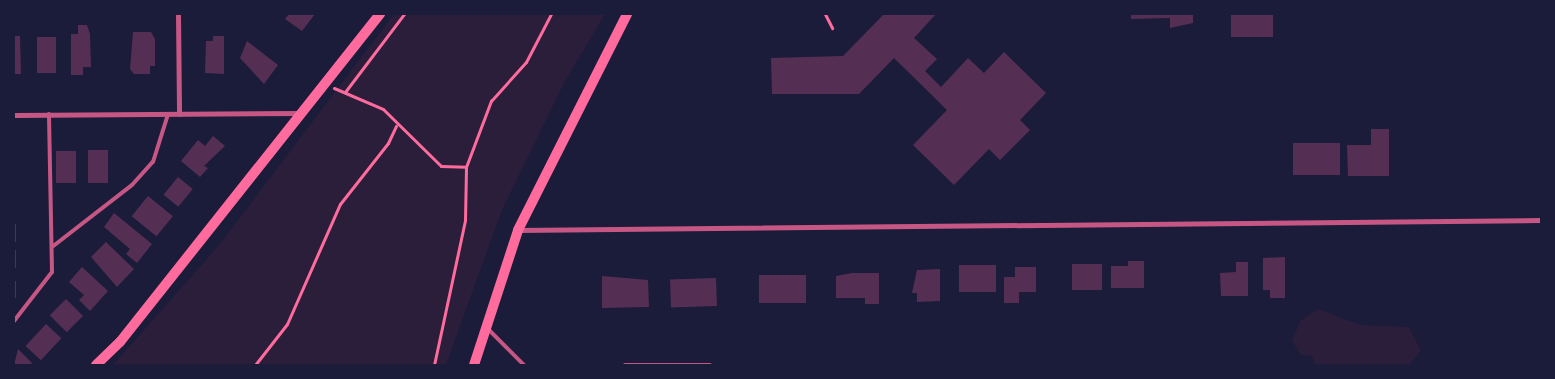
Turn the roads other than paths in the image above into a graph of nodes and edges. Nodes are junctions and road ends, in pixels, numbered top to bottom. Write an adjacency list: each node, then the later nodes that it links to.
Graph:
1 (178, 14): 8 (street)
2 (380, 14): 4 (main road)
3 (627, 14): 10 (main road)
4 (305, 113): 8 (street); 14 (main road)
5 (14, 114): 6 (street)
6 (49, 114): 7 (street); 11 (lane)
7 (168, 114): 8 (street); 11 (lane)
8 (179, 114)
9 (1541, 220): 10 (street)
10 (518, 230): 13 (main road)
11 (52, 247): 12 (lane)
12 (14, 321)
13 (486, 327): 15 (main road); 16 (lane)
14 (96, 365)
15 (474, 365)
16 (524, 365)
17 (625, 365): 18 (lane)
18 (710, 365)

